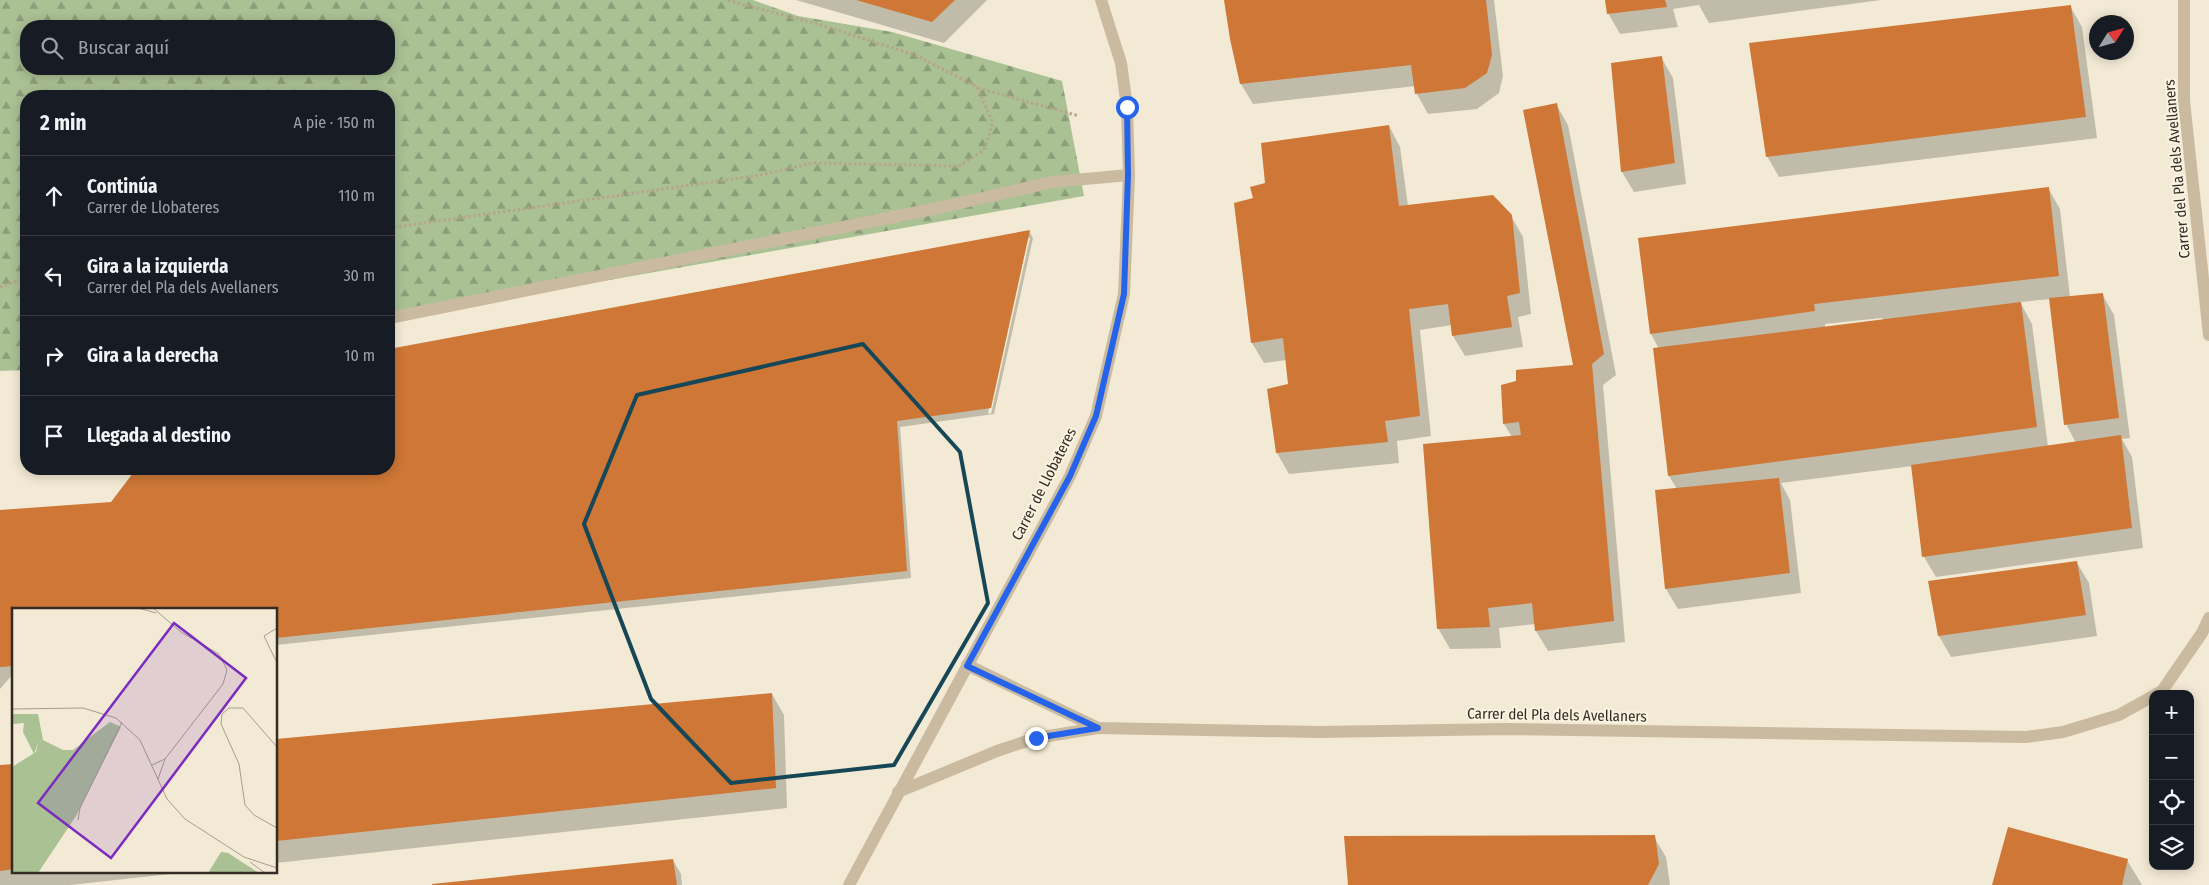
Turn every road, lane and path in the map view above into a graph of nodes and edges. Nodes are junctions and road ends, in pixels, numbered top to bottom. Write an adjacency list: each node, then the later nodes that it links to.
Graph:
1 (726, 0): 4 (path)
2 (1101, 0): 6 (street, Carrer de Llobateres)
3 (2184, 0): 11 (street, Carrer del Pla dels Avellaners)
4 (977, 88): 5 (path); 7 (path)
5 (1079, 116)
6 (1128, 175): 10 (street); 13 (street, Carrer de Llobateres)
7 (395, 227)
8 (20, 280): 9 (path)
9 (0, 287)
10 (395, 317)
11 (2209, 335)
12 (2209, 618): 14 (street, Carrer del Pla dels Avellaners)
13 (967, 666): 16 (street, Carrer del Pla dels Avellaners); 17 (street, Carrer de Llobateres)
14 (2163, 690)
15 (2149, 698): 16 (street, Carrer del Pla dels Avellaners)
16 (1098, 728): 17 (street)
17 (898, 792): 18 (street, Carrer de Llobateres)
18 (849, 885)

